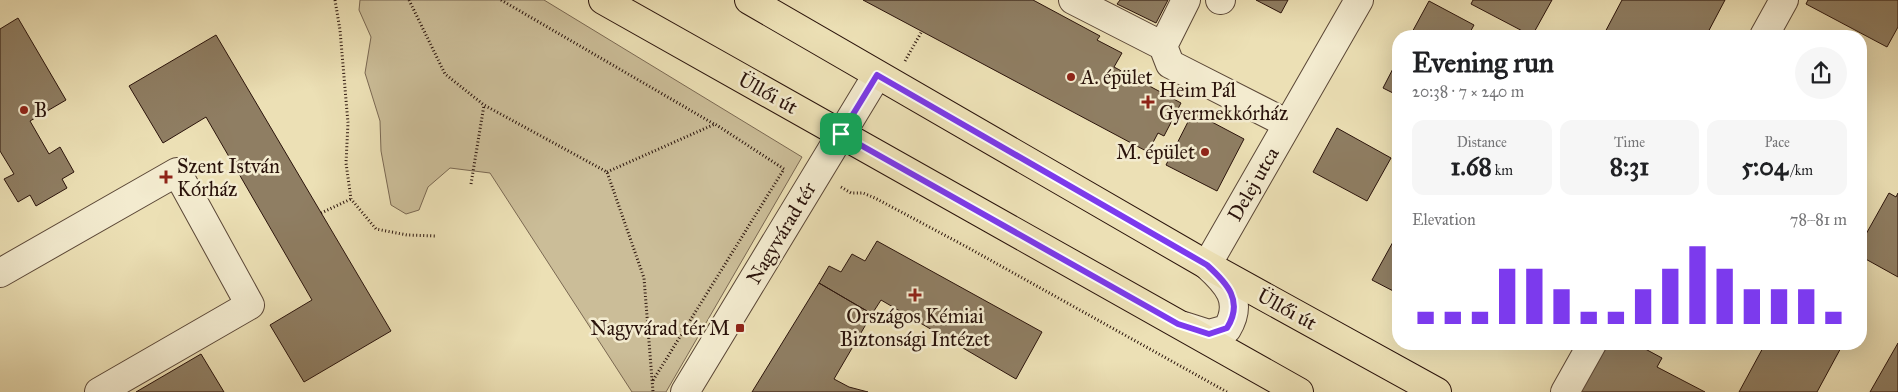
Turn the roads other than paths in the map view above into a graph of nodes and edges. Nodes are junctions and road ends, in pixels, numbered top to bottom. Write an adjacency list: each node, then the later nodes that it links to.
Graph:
1 (603, 0): 11 (main road, Üllői út)
2 (749, 0): 9 (main road, Üllői út)
3 (1073, 0): 8 (street)
4 (1186, 0): 8 (street)
5 (1359, 0): 10 (street, Delej utca)
6 (1784, 0): 7 (street)
7 (1767, 30)
8 (1163, 46): 10 (street)
9 (889, 72): 11 (street, Nagyvárad tér); 12 (main road, Üllői út)
10 (1288, 124): 12 (street, Delej utca)
11 (841, 134): 14 (main road, Üllői út); 17 (street, Nagyvárad tér)
12 (1207, 265): 14 (street); 19 (main road, Üllői út)
13 (0, 273): 16 (street)
14 (1178, 324): 18 (main road, Üllői út)
15 (1589, 350): 20 (street)
16 (99, 392)
17 (685, 392)
18 (1299, 392)
19 (1437, 392)
20 (1565, 392)

